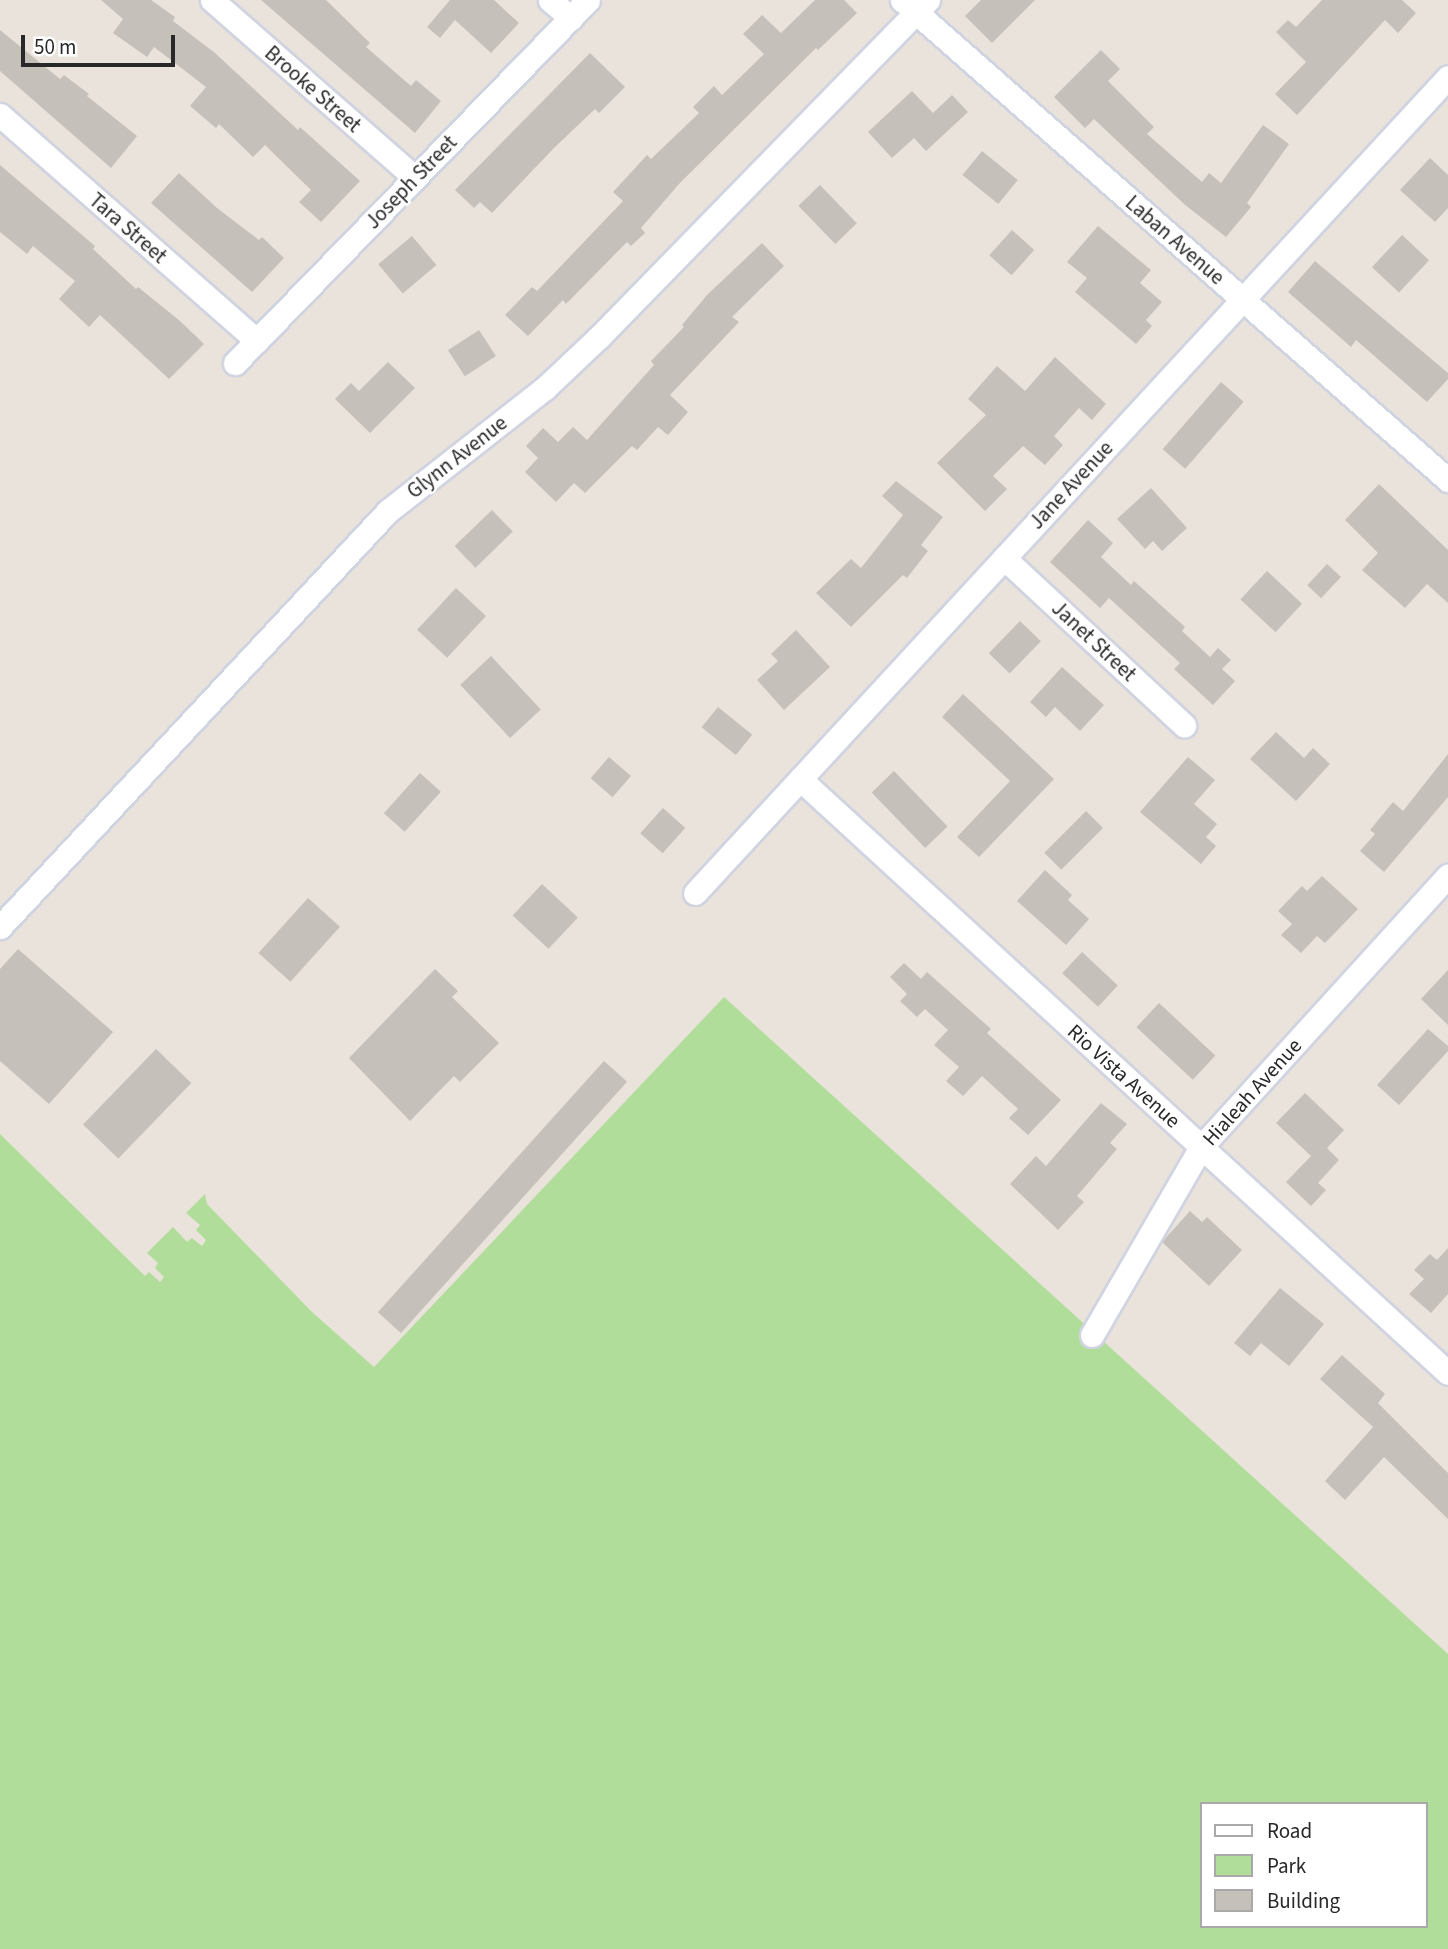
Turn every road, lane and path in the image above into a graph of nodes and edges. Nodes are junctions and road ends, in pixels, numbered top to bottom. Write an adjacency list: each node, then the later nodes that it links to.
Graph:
1 (212, 0): 8 (street, Brooke Street)
2 (550, 0): 5 (street)
3 (588, 0): 5 (street, Joseph Street)
4 (916, 4): 9 (street, Laban Avenue); 18 (street, Glynn Avenue)
5 (570, 18): 8 (street, Joseph Street)
6 (1448, 77): 9 (street, Jane Avenue)
7 (0, 115): 10 (street, Tara Street)
8 (415, 178): 10 (street, Joseph Street)
9 (1242, 300): 12 (street, Laban Avenue); 13 (street, Jane Avenue)
10 (257, 341): 11 (street, Joseph Street)
11 (235, 363)
12 (1448, 480)
13 (1003, 558): 14 (street, Janet Street); 15 (street, Jane Avenue)
14 (1184, 725)
15 (800, 779): 17 (street, Jane Avenue); 19 (street, Rio Vista Avenue)
16 (1448, 876): 19 (street, Hialeah Avenue)
17 (695, 893)
18 (0, 927)
19 (1201, 1146): 20 (street, Hialeah Avenue); 21 (street, Rio Vista Avenue)
20 (1092, 1335)
21 (1447, 1370)

